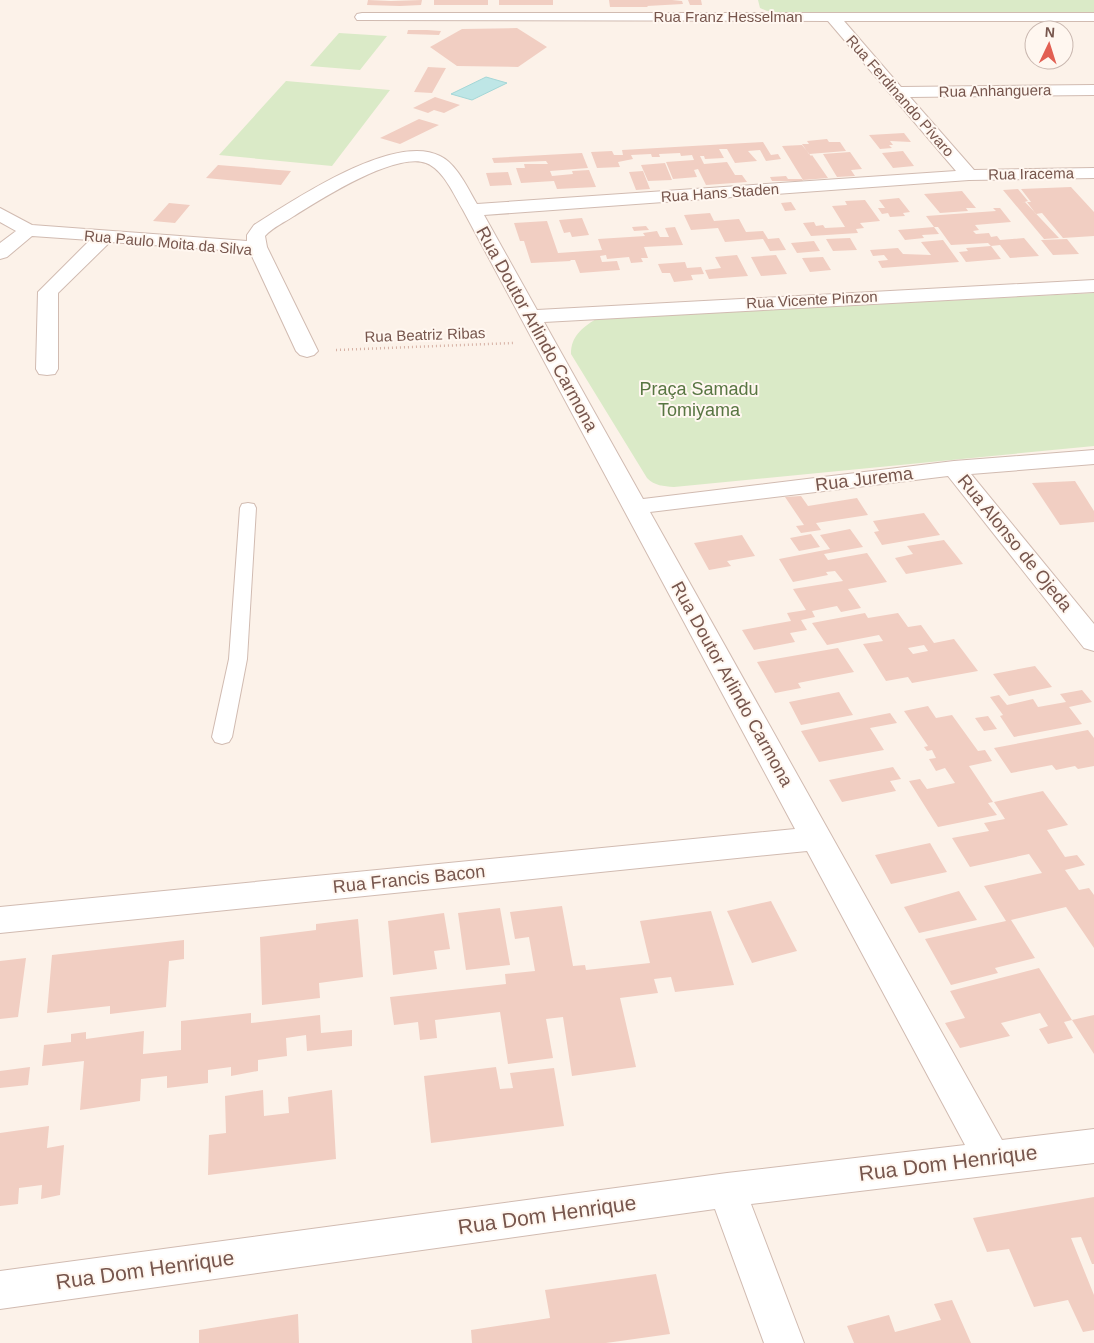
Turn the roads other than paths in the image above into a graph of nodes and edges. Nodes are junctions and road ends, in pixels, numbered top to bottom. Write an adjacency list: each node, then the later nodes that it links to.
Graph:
1 (736, 0): 3 (street)
2 (362, 17): 3 (street, Rua Franz Hesselman)
3 (741, 17): 4 (street, Rua Franz Hesselman)
4 (832, 17): 5 (street, Rua Franz Hesselman); 7 (street, Rua Ferdinando Pívaro)
5 (1094, 17)
6 (1094, 90): 7 (street, Rua Anhanguera)
7 (896, 92): 9 (street, Rua Ferdinando Pívaro)
8 (1088, 174): 9 (street, Rua Iracema); 10 (street)
9 (968, 175): 11 (street, Rua Hans Staden)
10 (1094, 187)
11 (472, 210): 15 (street, Rua Doutor Arlindo Carmona); 18 (street, Rua Doutor Arlindo Carmona)
12 (0, 214): 13 (street, Rua Paulo Moita da Silva)
13 (28, 230): 14 (street, Rua Paulo Moita da Silva); 16 (street)
14 (104, 237): 15 (street, Rua Paulo Moita da Silva); 20 (street)
15 (257, 247): 19 (street, Rua Paulo Moita da Silva)
16 (0, 254)
17 (1094, 286): 18 (street, Rua Vicente Pinzon)
18 (531, 317): 23 (street, Rua Doutor Arlindo Carmona)
19 (307, 351)
20 (47, 369)
21 (1094, 458): 22 (street, Rua Jurema)
22 (954, 468): 23 (street, Rua Jurema); 25 (street, Rua Alonso de Ojeda)
23 (634, 507): 27 (street, Rua Doutor Arlindo Carmona)
24 (248, 508): 26 (lane)
25 (1094, 642)
26 (222, 737)
27 (817, 838): 28 (street, Rua Francis Bacon); 30 (street, Rua Doutor Arlindo Carmona)
28 (0, 920)
29 (1094, 1146): 30 (street, Rua Dom Henrique)
30 (992, 1158): 31 (street, Rua Dom Henrique)
31 (727, 1190): 32 (street, Rua Dom Henrique); 33 (street)
32 (0, 1290)
33 (784, 1343)

